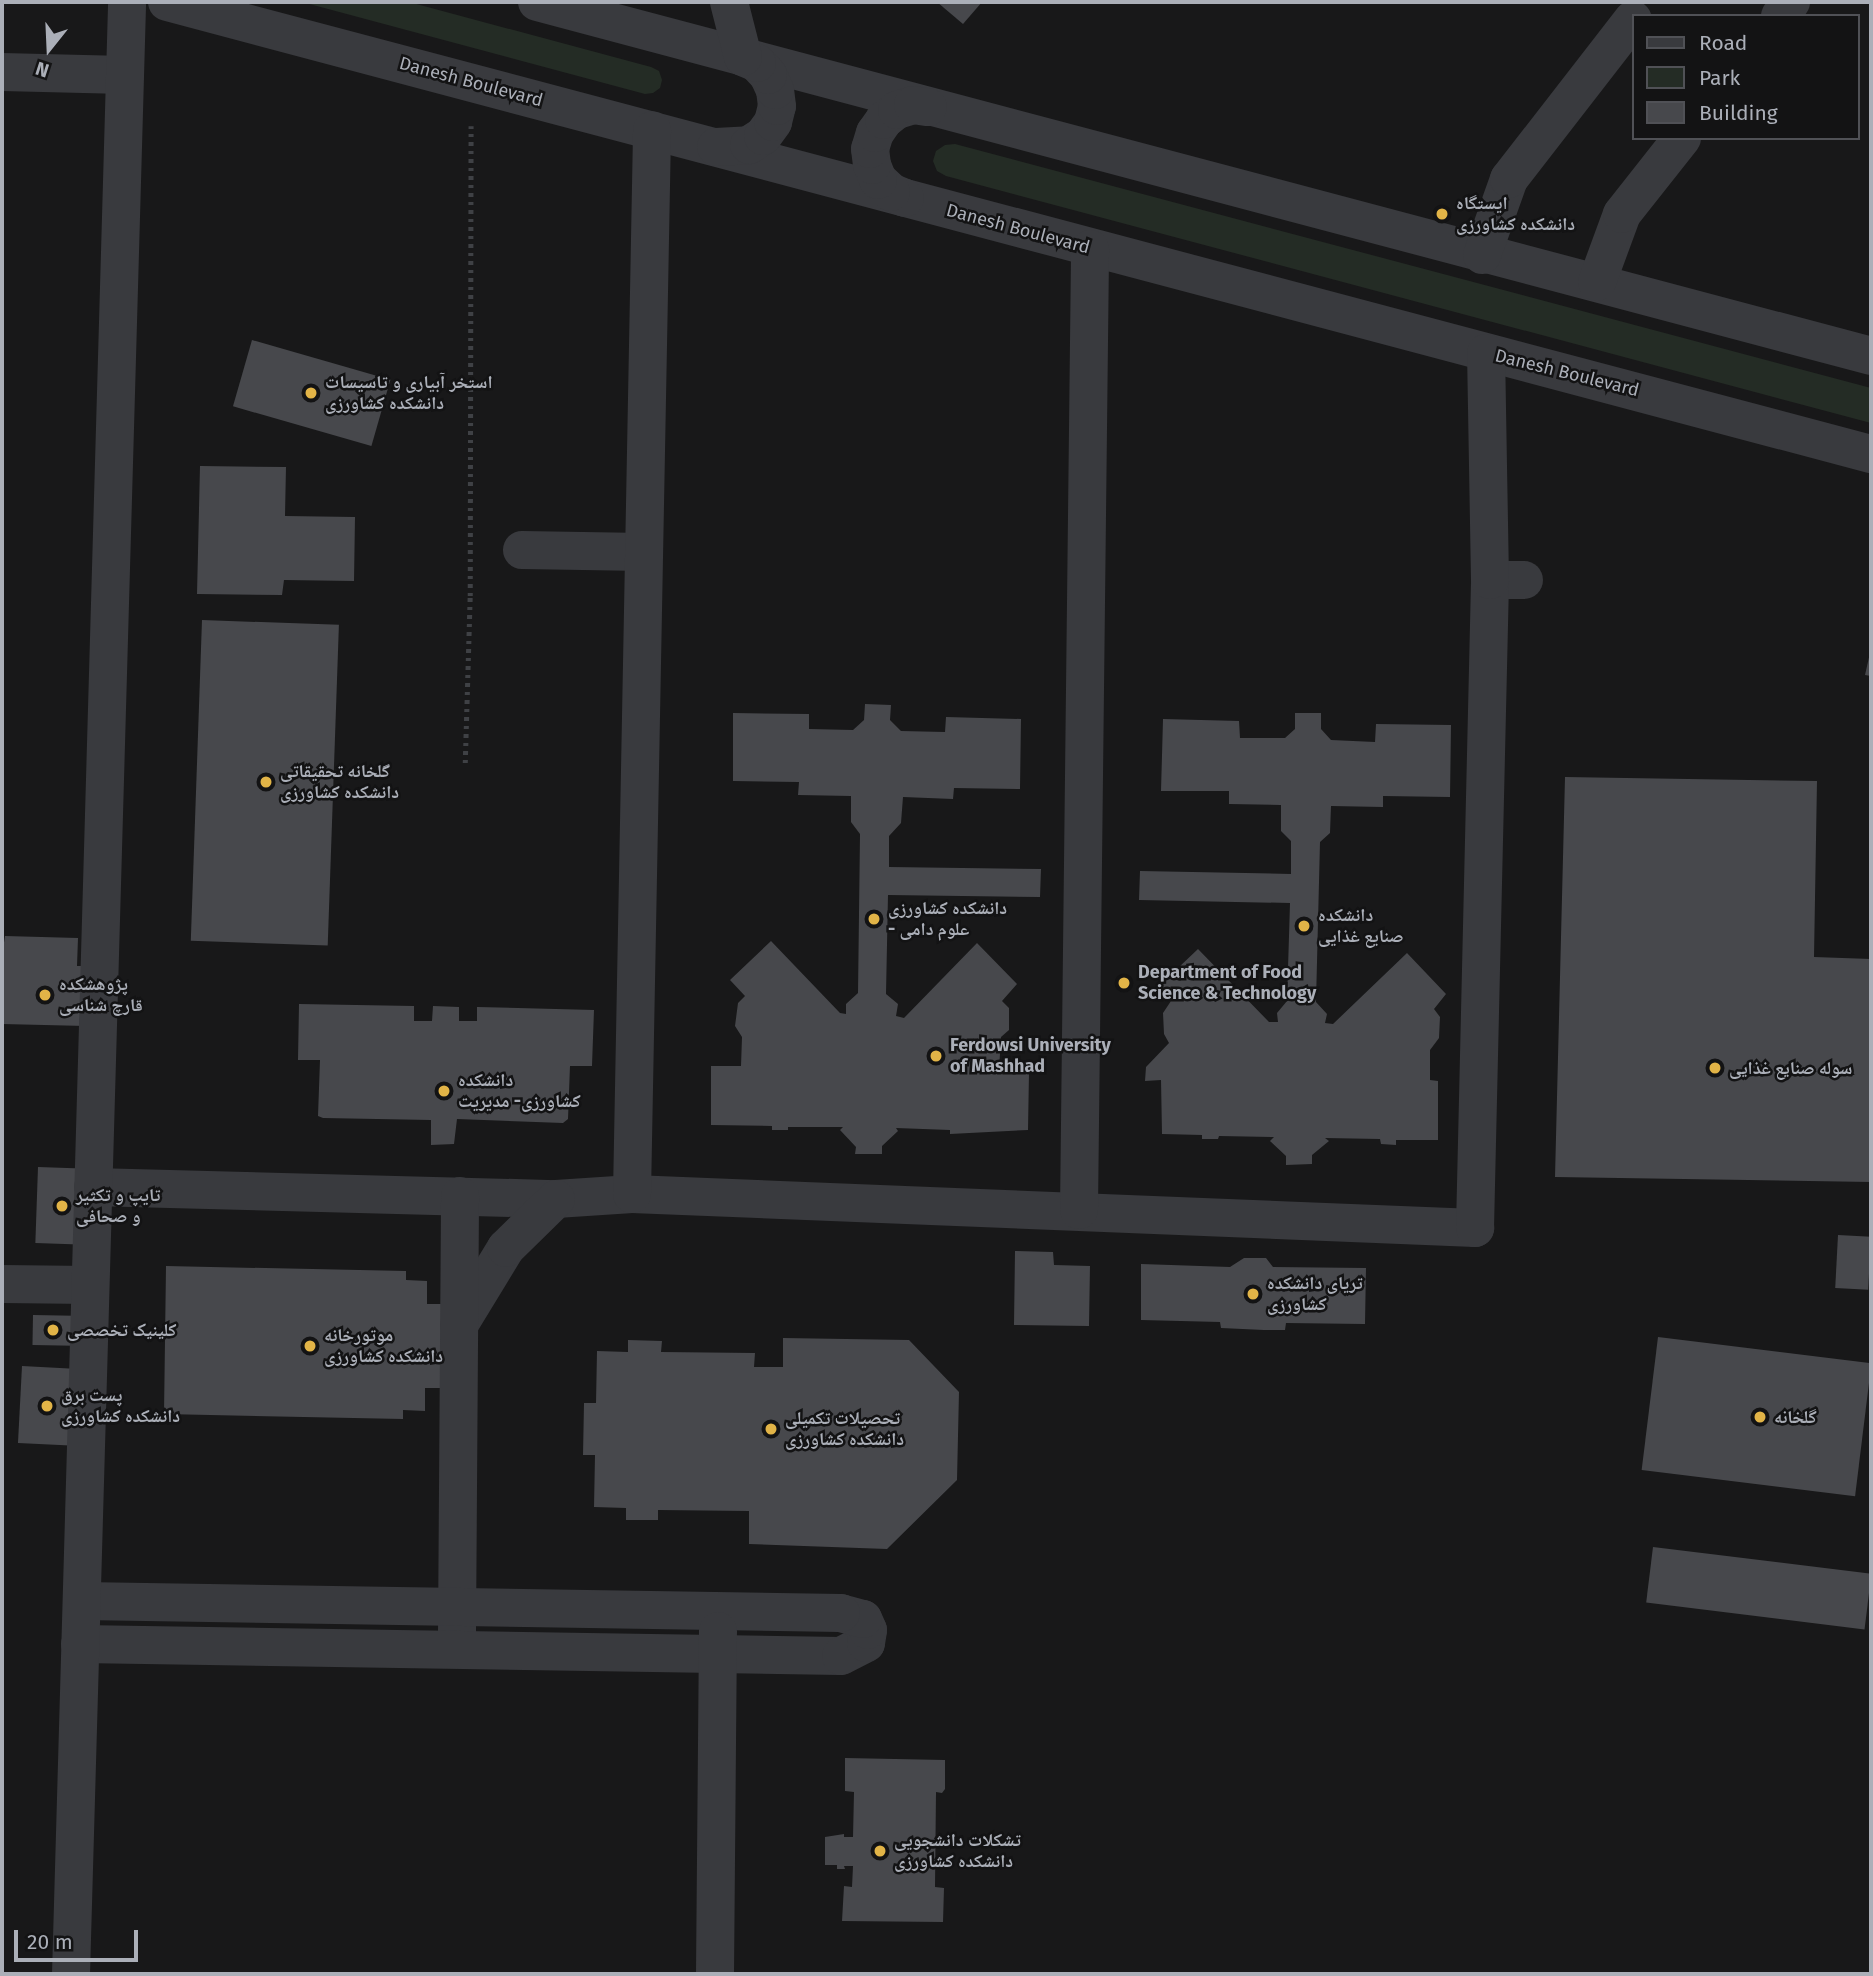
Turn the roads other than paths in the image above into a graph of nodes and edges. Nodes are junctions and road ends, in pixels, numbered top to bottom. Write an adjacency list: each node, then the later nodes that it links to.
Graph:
1 (127, 2): 8 (street)
2 (167, 2): 10 (street, Danesh Boulevard)
3 (537, 2): 6 (street)
4 (729, 2): 6 (street)
5 (1632, 21): 15 (street)
6 (743, 57): 9 (street); 12 (street)
7 (2, 72): 8 (street)
8 (125, 75): 22 (street)
9 (930, 107): 13 (street); 15 (street)
10 (652, 130): 12 (street, Danesh Boulevard); 21 (street)
11 (1680, 140): 16 (street)
12 (714, 147): 13 (street, Danesh Boulevard)
13 (905, 199): 14 (street, Danesh Boulevard)
14 (1090, 249): 17 (street, Danesh Boulevard); 26 (street)
15 (1482, 255): 16 (street)
16 (1597, 282): 18 (street)
17 (1486, 353): 19 (street, Danesh Boulevard); 26 (street)
18 (1871, 356)
19 (1871, 454)
20 (522, 550): 21 (street)
21 (644, 552): 23 (street)
22 (93, 1187): 24 (street); 28 (street)
23 (632, 1194): 25 (street); 26 (street)
24 (460, 1196): 25 (street); 29 (street)
25 (556, 1199): 29 (street)
26 (1079, 1210)
27 (2, 1284): 28 (street)
28 (90, 1285): 30 (street)
29 (459, 1325): 31 (street)
30 (82, 1601): 31 (street); 33 (street)
31 (457, 1607): 32 (street); 34 (street)
32 (718, 1611): 35 (street); 35 (street)
33 (80, 1644): 34 (street); 36 (street)
34 (457, 1650): 35 (street)
35 (718, 1655): 37 (street)
36 (71, 1974)
37 (715, 1974)

